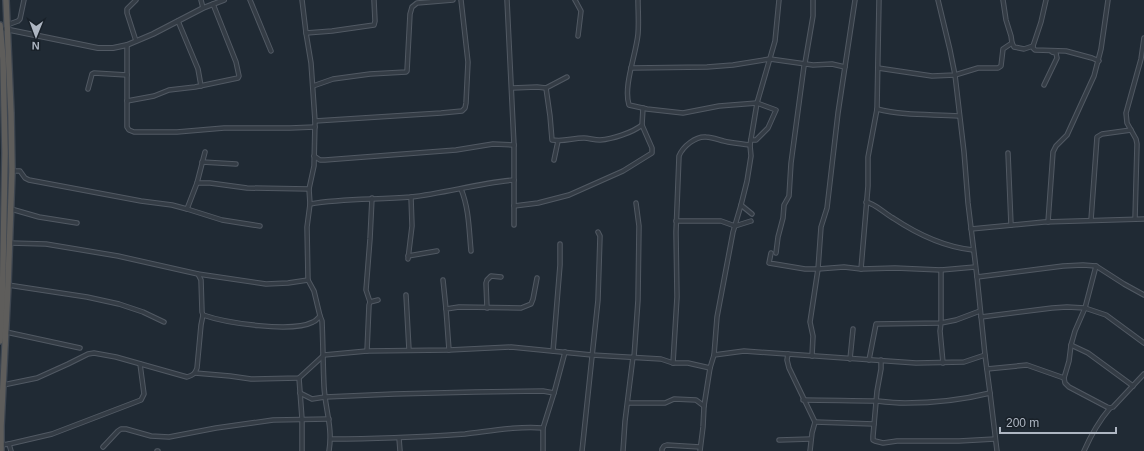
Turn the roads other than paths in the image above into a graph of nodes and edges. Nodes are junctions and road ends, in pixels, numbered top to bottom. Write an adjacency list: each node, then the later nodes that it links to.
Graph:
1 (6, 0): 26 (highway)
2 (24, 0): 26 (street)
3 (136, 0): 31 (street)
4 (201, 0): 23 (street)
5 (224, 0): 22 (street)
6 (250, 0): 35 (street)
7 (302, 0): 28 (street)
8 (374, 0): 28 (street)
9 (453, 0): 48 (street)
10 (461, 0): 57 (street)
11 (508, 0): 49 (street)
12 (575, 0): 29 (street)
13 (638, 0): 41 (street)
14 (779, 0): 37 (street)
15 (813, 0): 39 (street)
16 (855, 0): 40 (street)
17 (879, 0): 42 (street)
18 (938, 0): 44 (street)
19 (1003, 0): 32 (street)
20 (1046, 0): 34 (street)
21 (1108, 0): 38 (street)
22 (213, 4): 23 (street); 47 (street)
23 (203, 8): 24 (street)
24 (178, 21): 31 (street); 47 (street)
25 (0, 25): 27 (highway)
26 (7, 27): 27 (street); 33 (street); 67 (highway)
27 (0, 28): 61 (highway)
28 (306, 32): 48 (street)
29 (578, 36)
30 (1144, 38): 60 (street)
31 (136, 41): 33 (street)
32 (1012, 43): 34 (street); 44 (street)
33 (127, 45): 43 (street)
34 (1033, 46): 36 (street)
35 (271, 51)
36 (1049, 51): 38 (street); 46 (street)
37 (770, 59): 39 (street); 41 (street); 53 (street)
38 (1099, 61): 94 (street)
39 (805, 63): 40 (street); 108 (street)
40 (845, 67): 112 (street)
41 (631, 68): 54 (street)
42 (878, 68): 44 (street); 55 (street)
43 (127, 75): 51 (street); 52 (street)
44 (955, 75): 56 (street)
45 (567, 77): 50 (street)
46 (1044, 85)
47 (201, 86): 52 (street)
48 (313, 86): 57 (street)
49 (512, 88): 50 (street); 64 (street)
50 (546, 88): 63 (street)
51 (88, 89)
52 (127, 101): 59 (street)
53 (757, 102): 54 (street); 62 (street); 62 (street)
54 (643, 108): 58 (street)
55 (877, 109): 56 (street); 80 (street)
56 (959, 116): 100 (street)
57 (315, 121): 59 (street)
58 (642, 125): 63 (street); 84 (street)
59 (314, 128): 69 (street)
60 (1131, 130): 89 (street); 91 (street)
61 (2, 132): 67 (highway)
62 (750, 140): 65 (street)
63 (558, 141): 70 (street)
64 (514, 145): 69 (street); 74 (street)
65 (750, 145): 83 (street); 92 (street)
66 (205, 152): 71 (street)
67 (8, 153): 73 (highway); 88 (highway)
68 (1008, 153): 97 (street)
69 (314, 156): 76 (street)
70 (554, 160)
71 (202, 162): 72 (street); 75 (street)
72 (236, 164)
73 (12, 170): 85 (street); 86 (highway)
74 (514, 180): 77 (street); 84 (street)
75 (197, 183): 76 (street); 85 (street)
76 (310, 189): 82 (street)
77 (461, 189): 78 (street); 104 (street)
78 (411, 197): 79 (street); 106 (street)
79 (372, 198): 82 (street); 125 (street)
80 (866, 202): 105 (street); 113 (street)
81 (636, 203): 154 (street)
82 (310, 204): 119 (street)
83 (741, 205): 87 (street); 99 (street)
84 (514, 206): 96 (street)
85 (187, 209): 98 (street)
86 (11, 210): 95 (street); 102 (highway)
87 (752, 214)
88 (2, 217): 111 (highway)
89 (1135, 219): 90 (street); 91 (street)
90 (1144, 219)
91 (1091, 220): 94 (street)
92 (676, 221): 99 (street); 158 (street)
93 (750, 221): 99 (street)
94 (1048, 222): 97 (street)
95 (77, 223)
96 (514, 225)
97 (1011, 225): 100 (street)
98 (260, 226)
99 (735, 226): 151 (street)
100 (970, 229): 105 (street)
101 (598, 232): 150 (street)
102 (10, 243): 115 (street); 121 (highway)
103 (560, 244): 146 (street)
104 (471, 250)
105 (973, 250): 110 (street)
106 (437, 251)
107 (771, 253): 112 (street)
108 (776, 253)
109 (1096, 266): 117 (street); 123 (street); 128 (street)
110 (975, 267): 114 (street); 117 (street)
111 (2, 268): 121 (highway)
112 (818, 269): 113 (street); 153 (street)
113 (861, 270): 114 (street)
114 (941, 270): 136 (street)
115 (198, 274): 119 (street); 131 (street)
116 (501, 276): 127 (street)
117 (977, 277): 130 (street)
118 (537, 278): 127 (street)
119 (308, 280): 132 (street)
120 (443, 280): 129 (street)
121 (6, 285): 126 (highway); 135 (street); 138 (highway)
122 (406, 295): 143 (street)
123 (1144, 295)
124 (378, 300): 125 (street)
125 (370, 302): 145 (street)
126 (1, 304): 134 (highway)
127 (487, 308): 129 (street)
128 (1085, 308): 133 (street); 140 (street); 141 (street)
129 (446, 309): 144 (street)
130 (980, 311): 133 (street); 136 (street)
131 (203, 314): 132 (street); 163 (street)
132 (320, 316): 149 (street)
133 (981, 317): 152 (street)
134 (1, 318): 139 (highway)
135 (164, 322)
136 (941, 323): 156 (street); 159 (street)
137 (853, 329): 155 (street)
138 (6, 332): 142 (street); 167 (highway)
139 (0, 341)
140 (1144, 343)
141 (1071, 344): 166 (street); 168 (street)
142 (80, 348)
143 (409, 350): 144 (street); 145 (street)
144 (449, 350): 146 (street)
145 (368, 351): 149 (street)
146 (553, 351): 147 (street)
147 (565, 352): 150 (street); 170 (street)
148 (788, 354): 151 (street); 153 (street); 173 (street)
149 (324, 355): 165 (street); 172 (street)
150 (592, 355): 154 (street); 197 (street)
151 (714, 355): 161 (street)
152 (985, 355): 159 (street); 162 (street)
153 (812, 356): 155 (street)
154 (634, 357): 158 (street); 175 (street)
155 (850, 359): 156 (street)
156 (869, 360): 157 (street)
157 (881, 360): 159 (street); 174 (street)
158 (673, 363): 161 (street)
159 (943, 363)
160 (140, 364): 163 (street); 167 (street); 188 (street)
161 (710, 368): 176 (street)
162 (987, 368): 166 (street); 171 (street)
163 (195, 373): 165 (street)
164 (1144, 374): 168 (street)
165 (299, 378): 169 (street)
166 (1064, 378): 177 (street)
167 (3, 385): 190 (highway)
168 (1133, 386): 177 (street)
169 (300, 393): 172 (street); 178 (street)
170 (554, 393): 172 (street); 182 (street)
171 (990, 393): 174 (street); 184 (street)
172 (325, 397): 179 (street)
173 (803, 400): 174 (street); 180 (street)
174 (876, 401): 181 (street)
175 (628, 403): 176 (street); 198 (street)
176 (704, 406): 191 (street)
177 (1110, 408): 202 (street)
178 (302, 419): 179 (street); 189 (street); 193 (street)
179 (329, 419): 185 (street)
180 (815, 422): 181 (street); 186 (street)
181 (874, 424): 184 (street)
182 (544, 428): 183 (street); 196 (street)
183 (399, 438): 185 (street); 195 (street)
184 (995, 438): 201 (street)
185 (331, 439): 194 (street)
186 (811, 439): 187 (street); 200 (street)
187 (779, 440)
188 (9, 444): 190 (street); 192 (street)
189 (103, 447)
190 (1, 448)
191 (700, 449): 199 (street)
192 (11, 451)
193 (302, 451)
194 (329, 451)
195 (400, 451)
196 (543, 451)
197 (582, 451)
198 (623, 451)
199 (662, 451)
200 (810, 451)
201 (996, 451)
202 (1084, 451)

